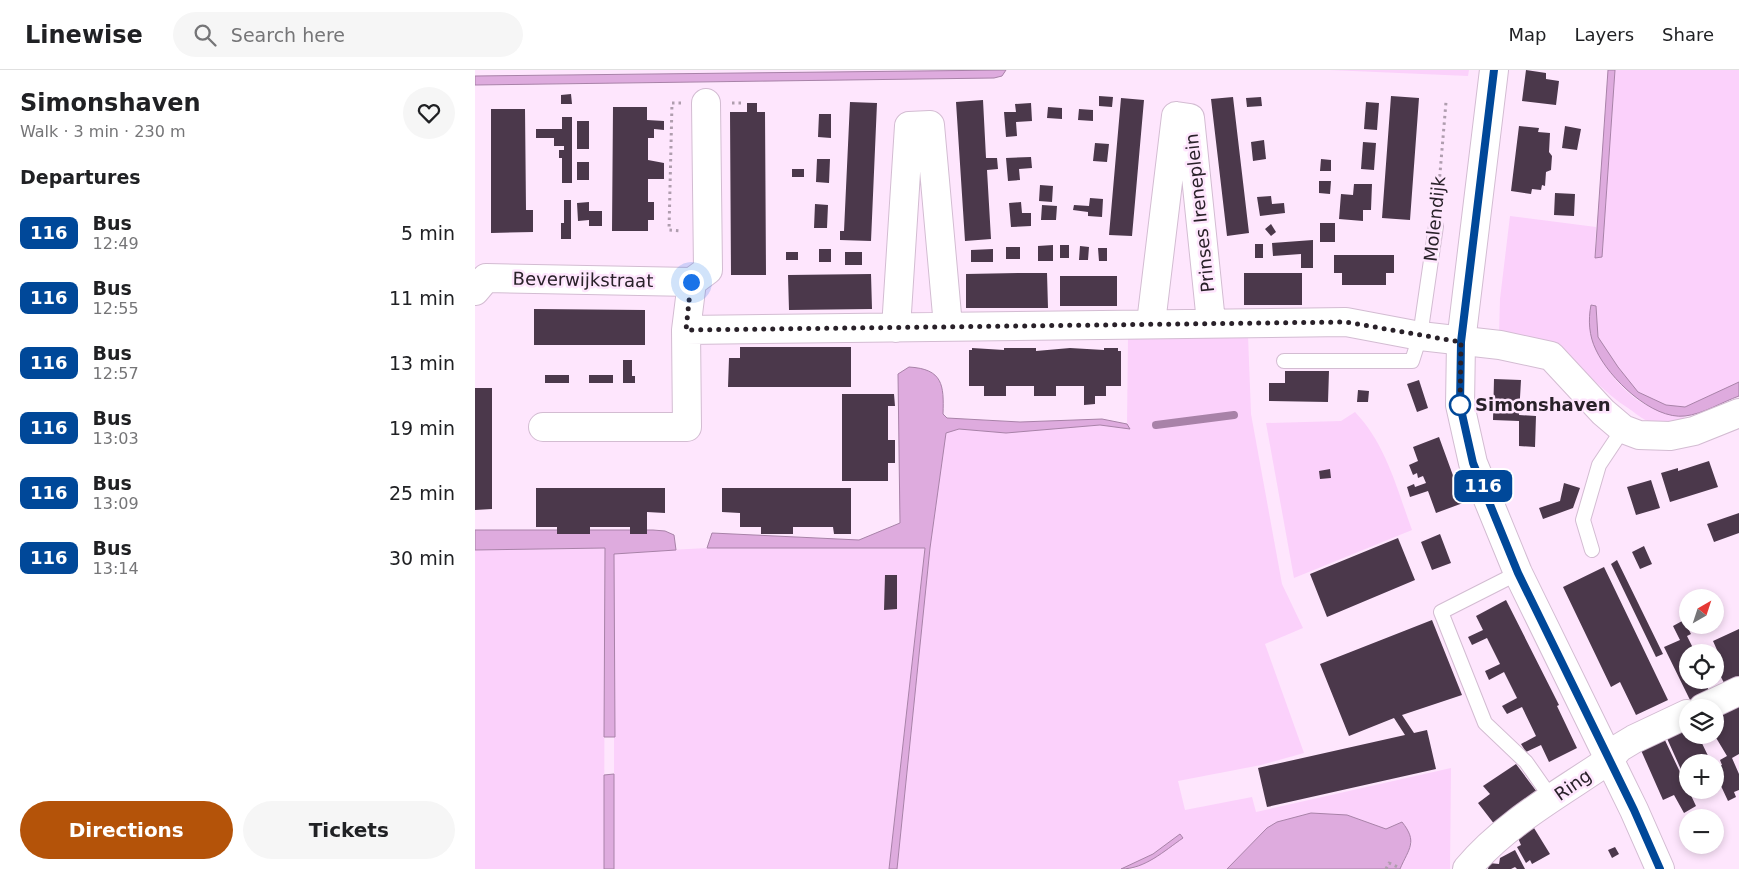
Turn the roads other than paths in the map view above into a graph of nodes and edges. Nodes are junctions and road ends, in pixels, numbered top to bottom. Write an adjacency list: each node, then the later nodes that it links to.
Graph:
1 (1493, 70): 12 (street)
2 (706, 103): 5 (street)
3 (1436, 226): 11 (lane, Molendijk)
4 (479, 278): 5 (street, Beverwijkstraat)
5 (691, 282): 10 (street)
6 (1211, 322): 7 (street); 7 (street, Prinses Ireneplein); 11 (street)
7 (1151, 323): 8 (street)
8 (948, 326): 9 (street); 9 (street)
9 (897, 328): 10 (street)
10 (686, 330): 15 (street)
11 (1420, 336): 12 (street); 13 (lane, Molendijk)
12 (1461, 342): 16 (street); 18 (street)
13 (1284, 361)
14 (1739, 413): 16 (street)
15 (543, 428)
16 (1623, 429): 17 (lane)
17 (1592, 550)
18 (1518, 573): 22 (street); 23 (lane)
19 (1739, 691): 20 (street)
20 (1722, 699)
21 (1679, 718): 22 (street, Ring)
22 (1609, 760): 23 (street, Ring); 25 (street)
23 (1552, 799): 24 (street, Ring)
24 (1467, 869)
25 (1660, 869)

